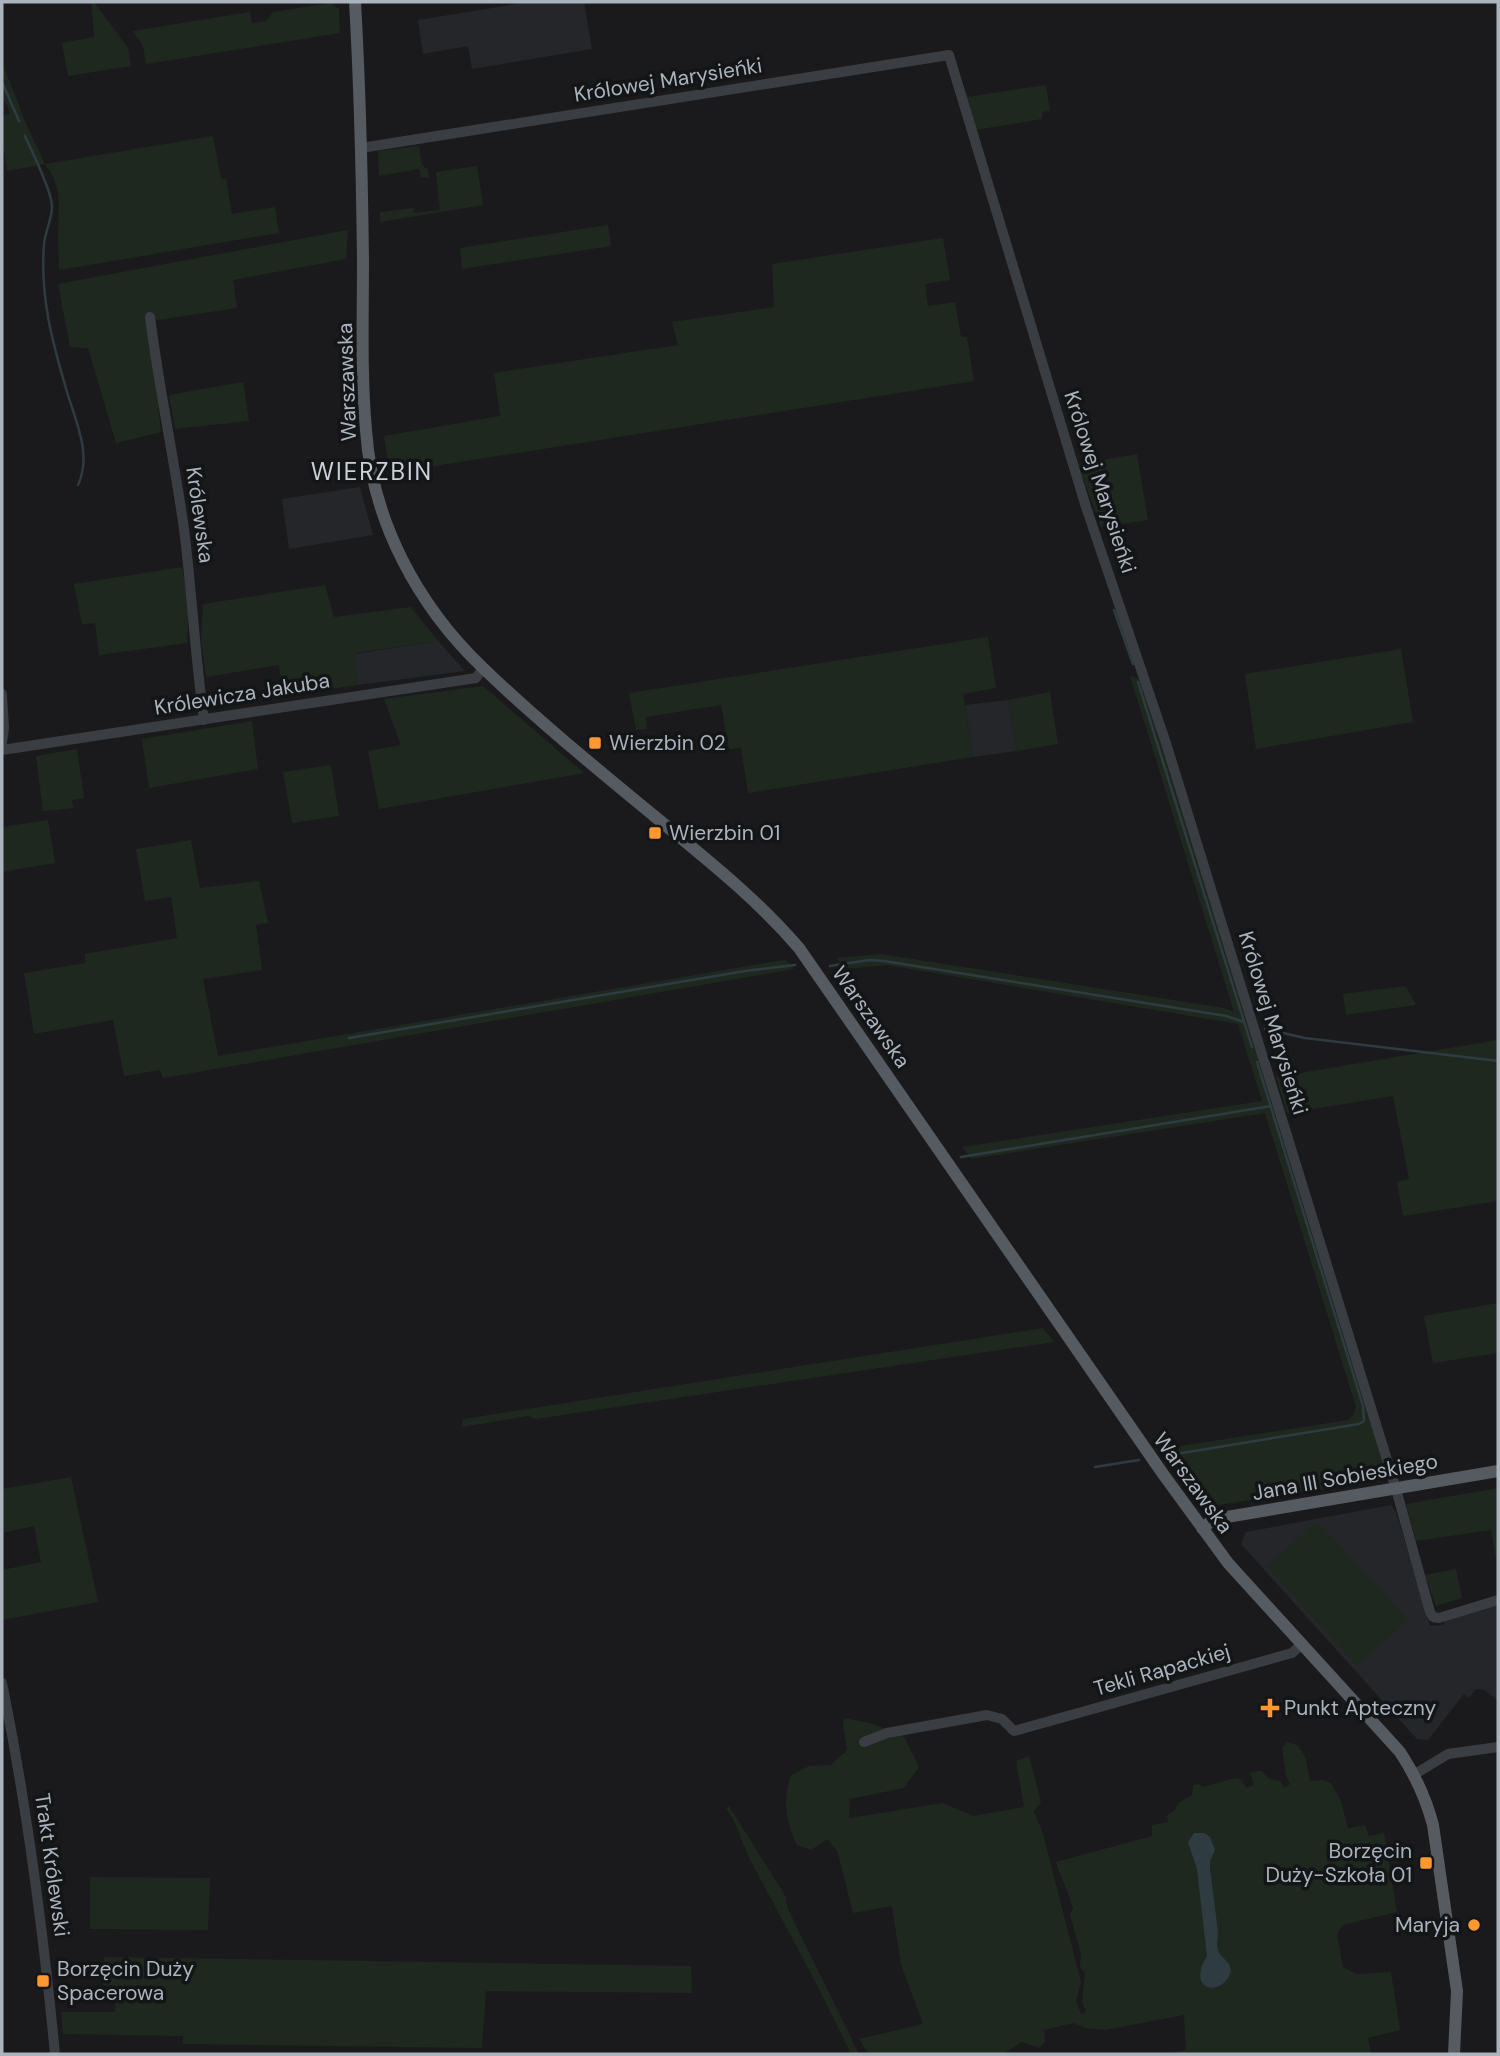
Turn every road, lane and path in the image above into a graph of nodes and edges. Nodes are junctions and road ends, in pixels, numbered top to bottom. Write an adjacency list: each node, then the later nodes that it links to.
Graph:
1 (355, 2): 2 (main road, Warszawska)
2 (361, 148): 4 (main road, Warszawska); 10 (street, Królowej Marysieńki)
3 (150, 317): 6 (street, Królewska)
4 (484, 668): 6 (street, Królewicza Jakuba); 11 (main road, Warszawska)
5 (2, 694): 7 (street)
6 (204, 720): 8 (street, Królewicza Jakuba)
7 (2, 743)
8 (2, 750)
9 (1498, 1471): 10 (main road, Jana III Sobieskiego)
10 (1396, 1489): 11 (main road, Jana III Sobieskiego); 12 (street)
11 (1202, 1528): 13 (main road, Warszawska)
12 (1498, 1600)
13 (1302, 1644): 15 (street, Tekli Rapackiej); 17 (main road, Warszawska)
14 (2, 1683): 18 (street, Trakt Królewski)
15 (864, 1742)
16 (1498, 1747): 17 (street)
17 (1415, 1774): 19 (main road, Warszawska)
18 (55, 2054)
19 (1454, 2054)

